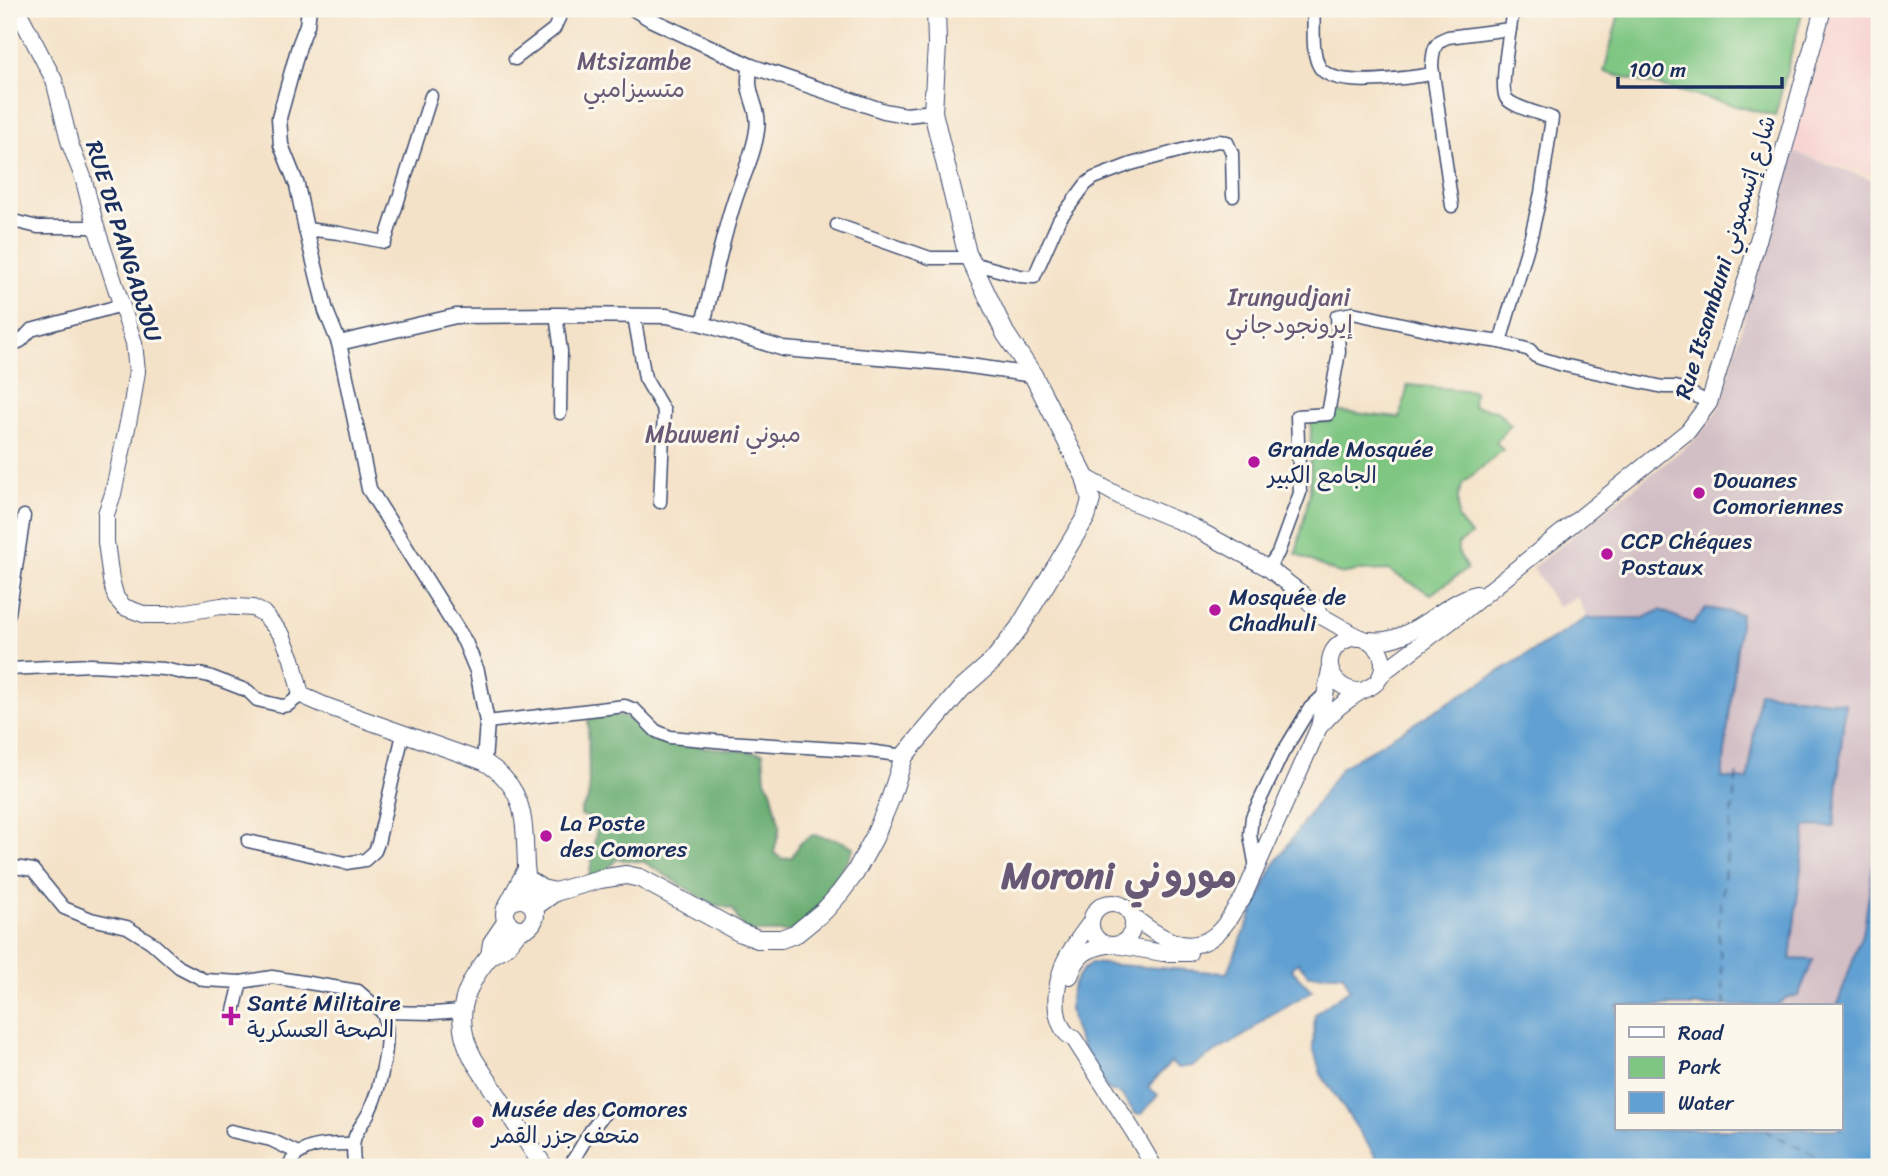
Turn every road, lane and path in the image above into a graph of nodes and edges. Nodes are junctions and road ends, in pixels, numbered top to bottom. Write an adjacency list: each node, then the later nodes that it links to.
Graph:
1 (18, 9): 19 (main road, RUE DE PANGADJOU)
2 (309, 9): 20 (street)
3 (563, 9): 10 (street)
4 (634, 9): 11 (street)
5 (936, 9): 14 (main road)
6 (1313, 9): 12 (street)
7 (1513, 9): 9 (street)
8 (1823, 9): 30 (main road, Rue Itsambuni شارع إتسمبوني)
9 (1510, 29): 12 (street); 27 (street)
10 (515, 59)
11 (751, 66): 14 (street); 25 (street)
12 (1433, 74): 16 (street)
13 (431, 96): 20 (street)
14 (933, 112): 21 (main road)
15 (1233, 196): 21 (street)
16 (1452, 206)
17 (9, 220): 19 (street)
18 (837, 225): 21 (street)
19 (96, 227): 22 (main road, RUE DE PANGADJOU)
20 (306, 229): 26 (street)
21 (971, 260): 29 (main road)
22 (122, 305): 28 (street); 47 (main road, RUE DE PANGADJOU)
23 (556, 315): 24 (street); 26 (street); 31 (street)
24 (634, 316): 25 (street); 34 (street)
25 (703, 324): 29 (street)
26 (340, 342): 48 (street)
27 (1500, 342): 30 (street); 37 (street)
28 (9, 346)
29 (1033, 374): 32 (main road)
30 (1709, 403): 38 (main road, Rue Itsambuni شارع إتسمبوني)
31 (560, 413)
32 (1085, 477): 33 (main road); 35 (main road)
33 (1121, 497): 35 (main road); 37 (main road)
34 (660, 502)
35 (1089, 506): 51 (main road)
36 (24, 516): 39 (street)
37 (1268, 568): 40 (main road)
38 (1489, 590): 41 (main road, Rue Itsambuni شارع إتسمبوني); 44 (main road, Rue Itsambuni شارع إتسمبوني)
39 (9, 613)
40 (1323, 617): 41 (main road); 42 (main road)
41 (1364, 639): 42 (main road); 44 (main road)
42 (1332, 662): 45 (main road); 46 (main road)
43 (9, 669): 47 (street)
44 (1381, 676): 45 (main road)
45 (1362, 691): 49 (main road)
46 (1327, 692): 49 (main road); 55 (street)
47 (302, 695): 50 (main road)
48 (487, 722): 51 (street); 52 (street)
49 (1319, 727): 55 (main road)
50 (403, 734): 52 (main road); 53 (street)
51 (904, 756): 57 (main road)
52 (484, 762): 56 (main road)
53 (248, 841)
54 (9, 866): 64 (street)
55 (1256, 868): 58 (main road)
56 (527, 875): 57 (main road); 59 (main road); 61 (main road)
57 (555, 892): 59 (main road)
58 (1242, 900): 60 (main road); 63 (main road)
59 (533, 905): 61 (main road); 61 (main road)
60 (1132, 916): 62 (main road); 63 (main road)
61 (511, 918): 66 (main road)
62 (1091, 922): 63 (main road); 68 (main road)
63 (1112, 945): 68 (main road)
64 (241, 982): 65 (street); 67 (street)
65 (234, 1011)
66 (462, 1011): 67 (street); 73 (main road)
67 (382, 1012): 71 (street)
68 (1074, 1039): 77 (main road)
69 (609, 1108): 76 (street)
70 (231, 1131): 72 (street)
71 (353, 1144): 72 (street); 75 (street)
72 (298, 1153): 74 (street)
73 (543, 1166)
74 (288, 1167)
75 (354, 1167)
76 (569, 1167)
77 (1154, 1167)

